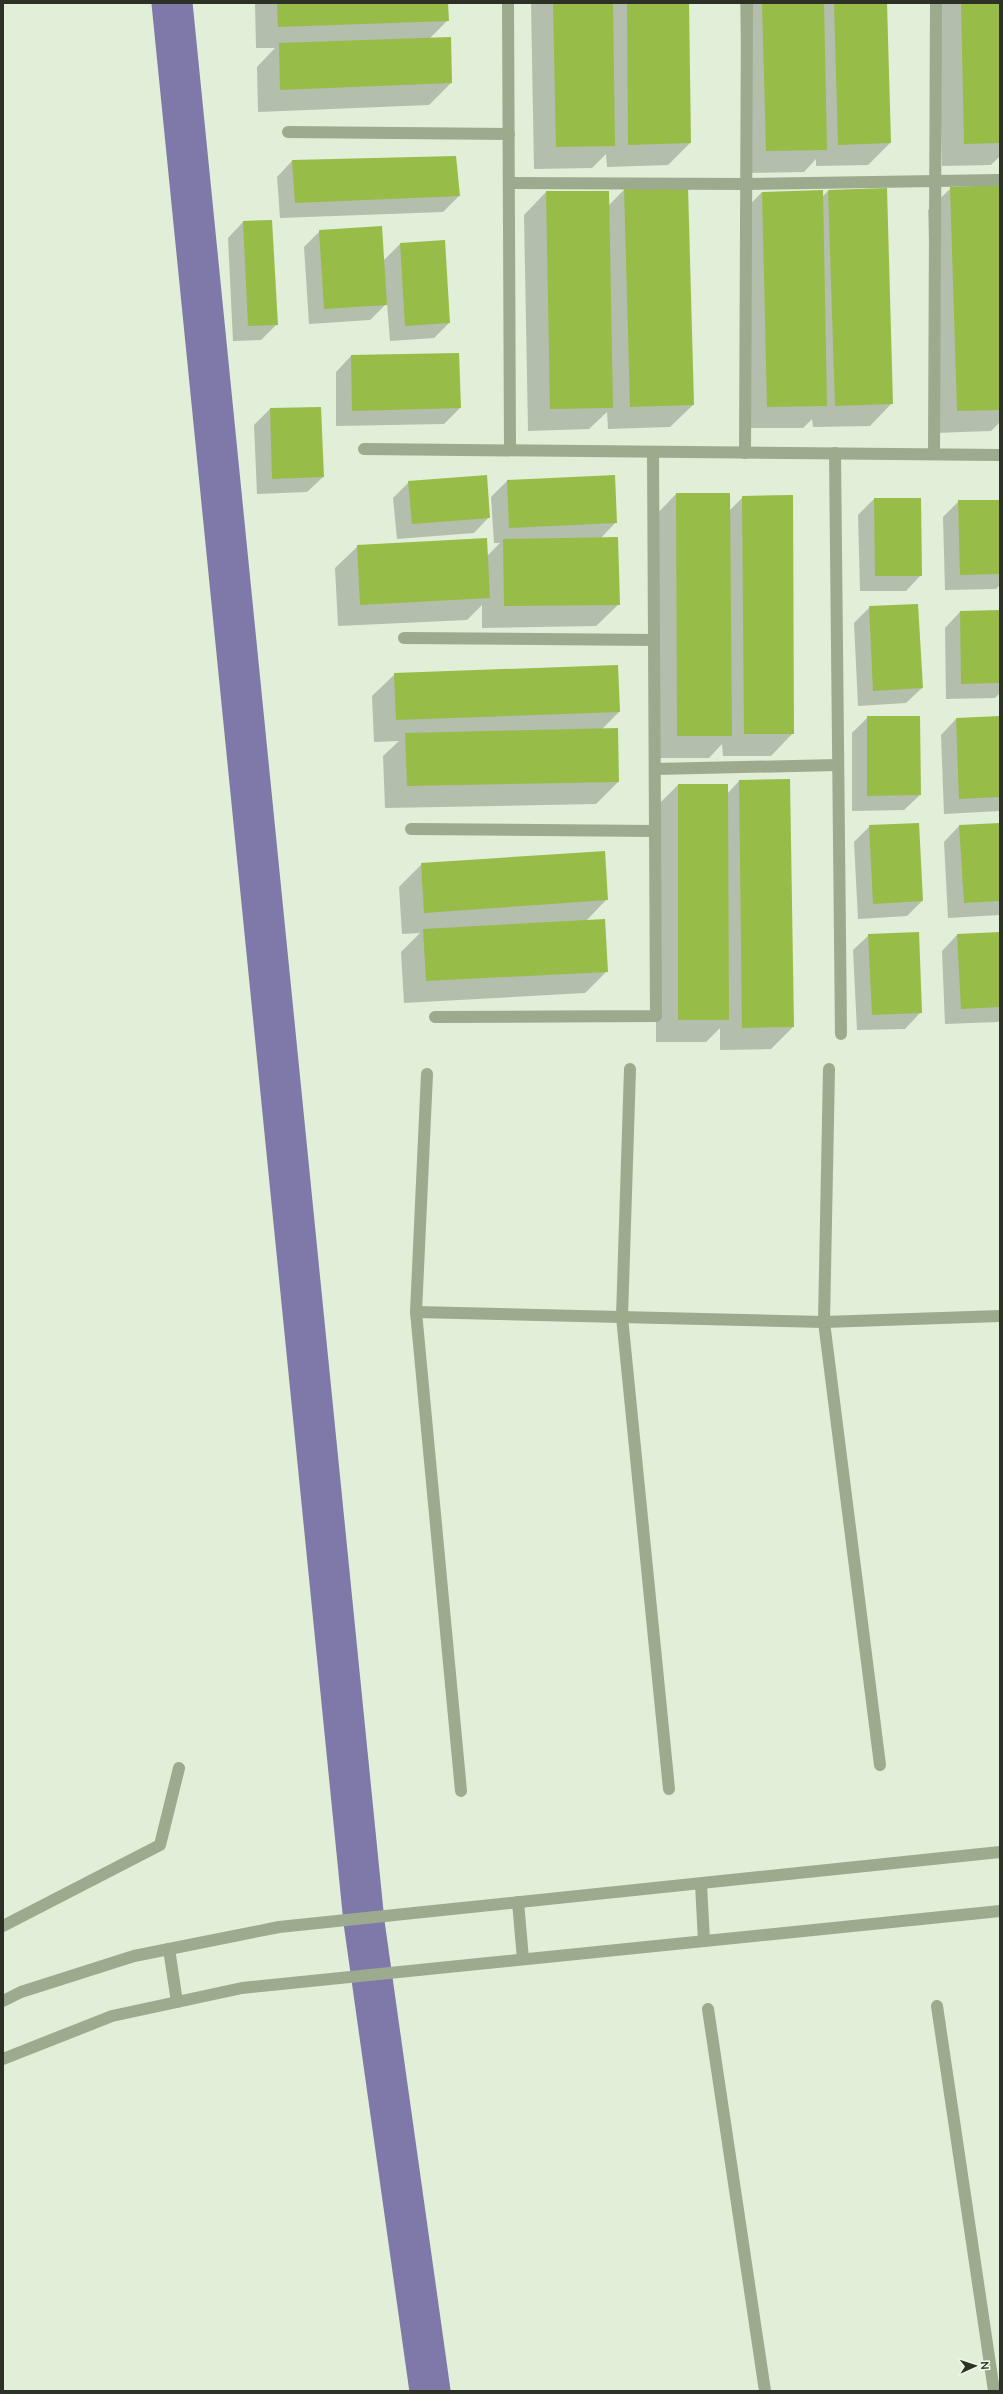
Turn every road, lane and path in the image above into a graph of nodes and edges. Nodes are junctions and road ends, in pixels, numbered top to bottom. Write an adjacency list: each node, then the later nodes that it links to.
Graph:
1 (508, 3): 5 (street)
2 (747, 3): 9 (street)
3 (936, 3): 7 (street)
4 (288, 132): 5 (street)
5 (509, 134): 8 (street)
6 (1000, 180): 7 (street)
7 (935, 182): 9 (street); 15 (street)
8 (509, 183): 9 (street); 11 (street)
9 (746, 184): 13 (street)
10 (364, 449): 11 (street)
11 (510, 450): 12 (street)
12 (653, 452): 13 (street); 18 (street)
13 (745, 452): 14 (street)
14 (835, 453): 15 (street); 19 (street)
15 (934, 454): 16 (street)
16 (1000, 454)
17 (404, 638): 18 (street)
18 (654, 640): 20 (street)
19 (838, 765): 20 (street); 24 (street)
20 (655, 769): 22 (street)
21 (411, 829): 22 (street)
22 (655, 831): 23 (street)
23 (435, 1017)
24 (841, 1034)
25 (630, 1069): 30 (street)
26 (829, 1069): 31 (street)
27 (427, 1074): 28 (street)
28 (416, 1312): 30 (street); 35 (street)
29 (1000, 1316): 31 (street)
30 (622, 1317): 31 (street); 34 (street)
31 (824, 1322): 32 (street)
32 (880, 1765)
33 (179, 1768): 40 (street)
34 (669, 1789)
35 (461, 1791)
36 (1000, 1852): 37 (street)
37 (701, 1884): 38 (street); 41 (street)
38 (518, 1902): 42 (street); 43 (street)
39 (1000, 1911): 41 (street)
40 (3, 1926)
41 (704, 1941): 43 (street)
42 (169, 1949): 44 (street); 45 (street)
43 (523, 1960): 45 (street)
44 (3, 2001)
45 (177, 2002): 48 (street)
46 (937, 2006): 50 (street)
47 (708, 2009): 49 (street)
48 (3, 2059)
49 (765, 2391)
50 (994, 2391)

